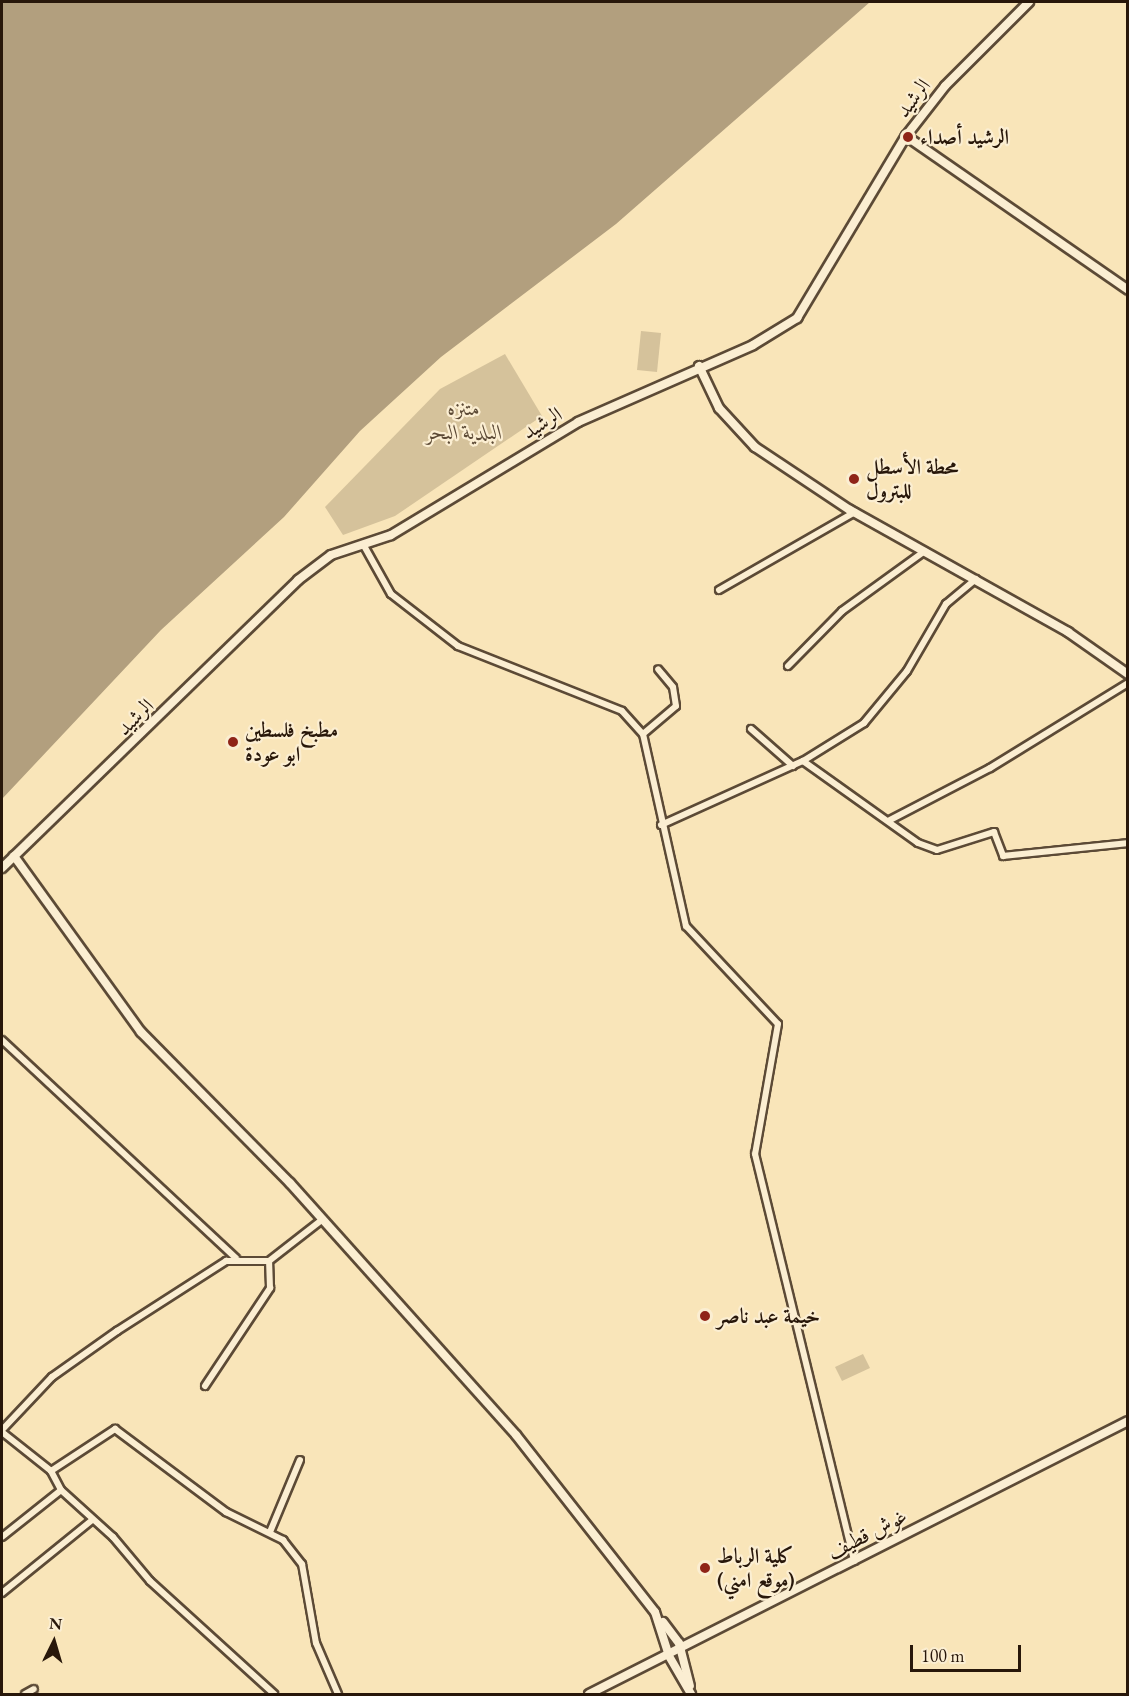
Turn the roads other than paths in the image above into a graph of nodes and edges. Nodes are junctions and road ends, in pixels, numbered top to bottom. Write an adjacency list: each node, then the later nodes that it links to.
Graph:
1 (1029, 2): 2 (main road, الرشيد)
2 (906, 136): 3 (main road); 4 (main road, الرشيد)
3 (1128, 290)
4 (699, 366): 5 (main road); 6 (main road, الرشيد)
5 (855, 512): 7 (main road); 9 (street)
6 (363, 544): 15 (street); 21 (main road, الرشيد)
7 (927, 550): 8 (main road); 10 (street)
8 (976, 578): 12 (main road); 16 (street)
9 (719, 590)
10 (788, 666)
11 (658, 669): 15 (street)
12 (1128, 674)
13 (1128, 683): 18 (street)
14 (751, 729): 17 (street)
15 (643, 734): 19 (street)
16 (803, 761): 17 (street); 18 (street)
17 (793, 766): 19 (street)
18 (890, 820): 20 (street)
19 (661, 825): 36 (street)
20 (1128, 843)
21 (14, 856): 22 (main road, الرشيد); 24 (main road)
22 (2, 868)
23 (2, 1040): 25 (street)
24 (323, 1219): 26 (street); 38 (main road)
25 (236, 1258): 26 (street); 29 (street)
26 (269, 1261): 27 (street)
27 (205, 1386)
28 (1128, 1421): 36 (main road, غوش قطيف)
29 (2, 1431): 31 (street)
30 (300, 1460): 34 (street)
31 (51, 1471): 32 (street); 34 (street)
32 (61, 1491): 33 (street); 35 (street)
33 (92, 1520): 37 (street); 43 (street)
34 (270, 1532): 44 (street)
35 (2, 1537)
36 (854, 1561): 39 (main road, غوش قطيف)
37 (2, 1593)
38 (655, 1612): 39 (main road); 40 (main road)
39 (681, 1650): 40 (main road, غوش قطيف); 46 (main road)
40 (669, 1656): 45 (main road, غوش قطيف); 46 (main road)
41 (34, 1689): 42 (street)
42 (25, 1695)
43 (274, 1695)
44 (338, 1695)
45 (589, 1695)
46 (693, 1695)

